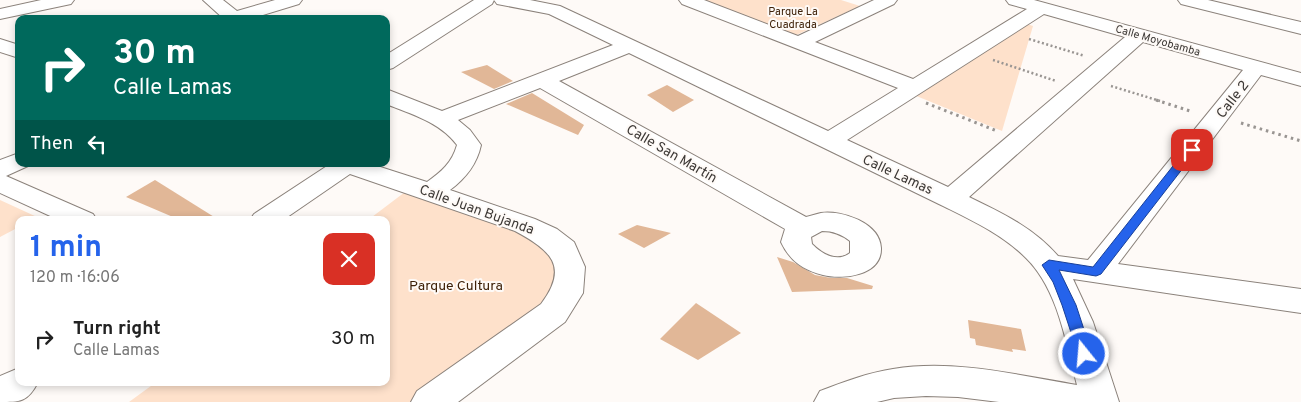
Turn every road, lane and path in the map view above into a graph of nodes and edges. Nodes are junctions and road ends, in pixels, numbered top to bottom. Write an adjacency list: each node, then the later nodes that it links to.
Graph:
1 (65, 0): 12 (street)
2 (212, 0): 13 (street)
3 (293, 0): 14 (street)
4 (486, 0): 23 (street)
5 (503, 0): 20 (street, Calle Lamas)
6 (688, 0): 18 (street)
7 (852, 0): 10 (street)
8 (1015, 0): 11 (street, Calle Moyobamba)
9 (1187, 0): 15 (street)
10 (880, 4): 18 (street)
11 (1042, 8): 16 (street); 17 (street, Calle Moyobamba)
12 (0, 14)
13 (231, 15)
14 (245, 15)
15 (1301, 28)
16 (1004, 31): 22 (street); 24 (path)
17 (1140, 35): 24 (street); 25 (street, Calle Moyobamba)
18 (798, 43): 29 (street)
19 (0, 45): 21 (street)
20 (629, 46): 27 (street); 34 (street, Calle Lamas)
21 (15, 51)
22 (970, 52): 28 (path); 29 (street)
23 (390, 61)
24 (1107, 63): 28 (street)
25 (1256, 68): 26 (street, Calle Moyobamba); 31 (street, Calle 2)
26 (1297, 73)
27 (542, 80): 32 (street); 45 (street, Calle San Martín)
28 (1084, 83): 31 (path); 33 (street)
29 (909, 90): 33 (path); 34 (street)
30 (390, 98): 32 (street)
31 (1217, 118): 35 (path); 47 (street, Calle 2)
32 (441, 119): 41 (street)
33 (1019, 140): 42 (street)
34 (829, 141): 42 (street, Calle Lamas)
35 (1301, 141)
36 (15, 163): 39 (street)
37 (343, 167): 44 (street)
38 (356, 167): 41 (street, Calle Juan Bujanda)
39 (0, 170)
40 (0, 183): 43 (street)
41 (431, 192): 51 (street, Calle Juan Bujanda)
42 (950, 199): 46 (street, Calle Lamas)
43 (73, 216)
44 (270, 216)
45 (802, 227)
46 (1049, 265): 47 (street); 54 (street, Calle Lamas)
47 (1096, 271): 48 (street)
48 (1301, 301)
49 (15, 386): 50 (street)
50 (0, 396)
51 (430, 402)
52 (833, 402): 53 (street)
53 (1086, 402)
54 (1100, 402)

